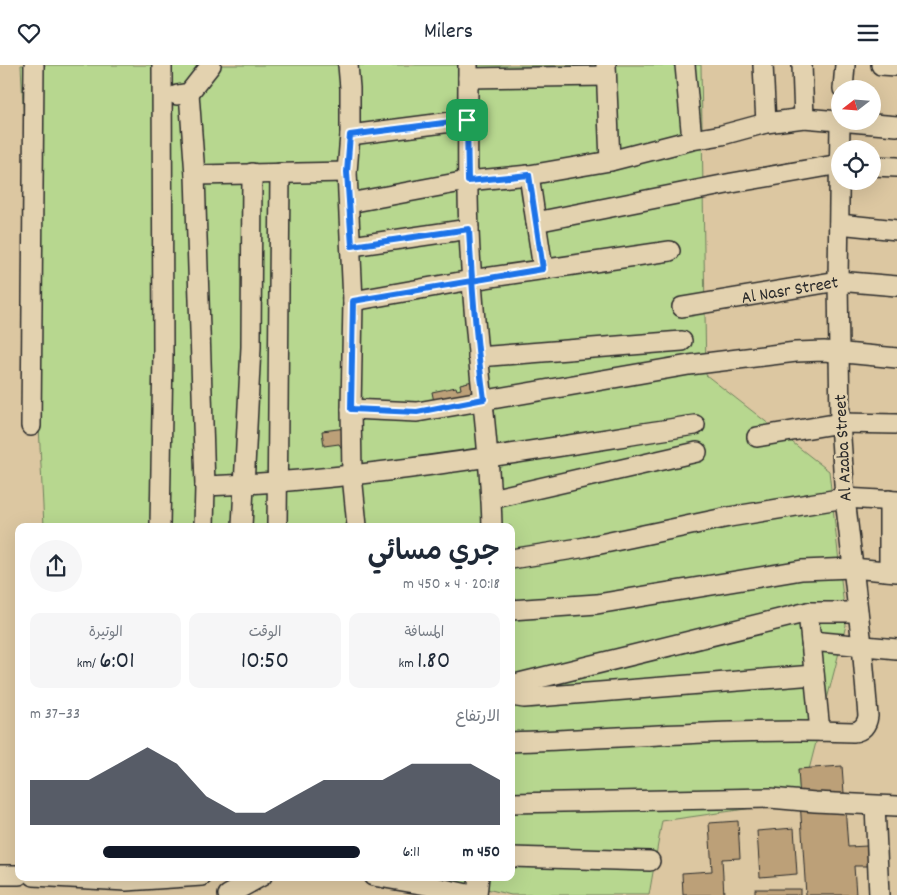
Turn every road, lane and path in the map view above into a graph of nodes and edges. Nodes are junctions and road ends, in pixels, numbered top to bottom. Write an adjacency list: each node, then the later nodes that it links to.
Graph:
1 (34, 65): 57 (street)
2 (162, 65): 15 (street)
3 (211, 65): 14 (street)
4 (348, 65): 22 (street)
5 (686, 65): 23 (street)
6 (764, 65): 19 (street)
7 (802, 65): 16 (street)
8 (845, 65): 13 (street)
9 (881, 65): 10 (street)
10 (897, 66)
11 (606, 70): 12 (street); 24 (street)
12 (468, 71): 17 (street)
13 (844, 80)
14 (189, 93): 15 (street); 31 (street)
15 (163, 97): 68 (street)
16 (804, 118): 18 (street); 19 (street)
17 (467, 120): 22 (street); 33 (street)
18 (831, 120)
19 (766, 123): 23 (street)
20 (881, 125): 21 (street)
21 (897, 126)
22 (350, 135): 28 (street)
23 (692, 139): 24 (street)
24 (610, 161): 32 (street)
25 (831, 166): 36 (street)
26 (881, 166): 27 (street)
27 (897, 167)
28 (347, 172): 30 (street); 35 (street)
29 (252, 173): 30 (street); 31 (street); 63 (street)
30 (280, 173): 62 (street)
31 (195, 175): 64 (street)
32 (529, 175): 33 (street); 36 (street)
33 (468, 181): 35 (street); 38 (street)
34 (840, 190): 37 (street, Al Azaba Street)
35 (349, 203): 40 (street)
36 (536, 222): 42 (street)
37 (839, 224): 39 (street); 44 (street, Al Azaba Street)
38 (469, 229): 40 (street); 43 (street)
39 (897, 230)
40 (352, 246): 46 (street)
41 (670, 251): 42 (street)
42 (543, 269): 43 (street)
43 (472, 280): 46 (street); 50 (street)
44 (838, 281): 45 (street, Al Nasr Street); 47 (street, Al Nasr Street); 49 (street, Al Azaba Street)
45 (897, 286)
46 (353, 301): 53 (street)
47 (682, 307)
48 (682, 341): 50 (street)
49 (838, 352): 51 (street); 52 (street); 54 (street, Al Azaba Street)
50 (478, 357): 52 (street)
51 (897, 358)
52 (484, 399): 53 (street); 60 (street)
53 (351, 409): 61 (street)
54 (840, 423): 56 (street); 58 (street); 65 (street, Al Azaba Street)
55 (695, 425): 60 (street)
56 (897, 425)
57 (31, 426)
58 (757, 437)
59 (697, 453): 66 (street)
60 (488, 457): 61 (street); 66 (street)
61 (352, 475): 62 (street); 72 (street)
62 (277, 482): 63 (street); 71 (street)
63 (244, 485): 64 (street); 70 (street)
64 (205, 486): 69 (street)
65 (845, 498): 67 (street); 74 (street); 75 (street, Al Azaba Street)
66 (491, 499): 73 (street)
67 (893, 501): 76 (street)
68 (160, 523)
69 (204, 523)
70 (242, 523)
71 (276, 523)
72 (357, 523)
73 (487, 523)
74 (515, 558)
75 (852, 567): 76 (street); 77 (street); 79 (street, Al Azaba Street)
76 (893, 571)
77 (515, 610)
78 (808, 612): 79 (street); 80 (street); 84 (street)
79 (858, 612): 81 (street, Al Azaba Street)
80 (811, 641): 81 (street); 83 (street)
81 (862, 645): 82 (street); 86 (street, Al Azaba Street)
82 (897, 649)
83 (814, 675): 85 (street); 86 (street)
84 (515, 684)
85 (515, 696)
86 (820, 731): 87 (street, Al Azaba Street)
87 (515, 743)
88 (515, 803): 89 (street)
89 (875, 806): 90 (street); 101 (street)
90 (897, 806)
91 (515, 857): 92 (street)
92 (650, 861)
93 (0, 875): 94 (street)
94 (15, 875)
95 (253, 881): 98 (street)
96 (402, 881): 99 (street)
97 (478, 881): 100 (street)
98 (228, 895)
99 (472, 895)
100 (477, 895)
101 (879, 895)

